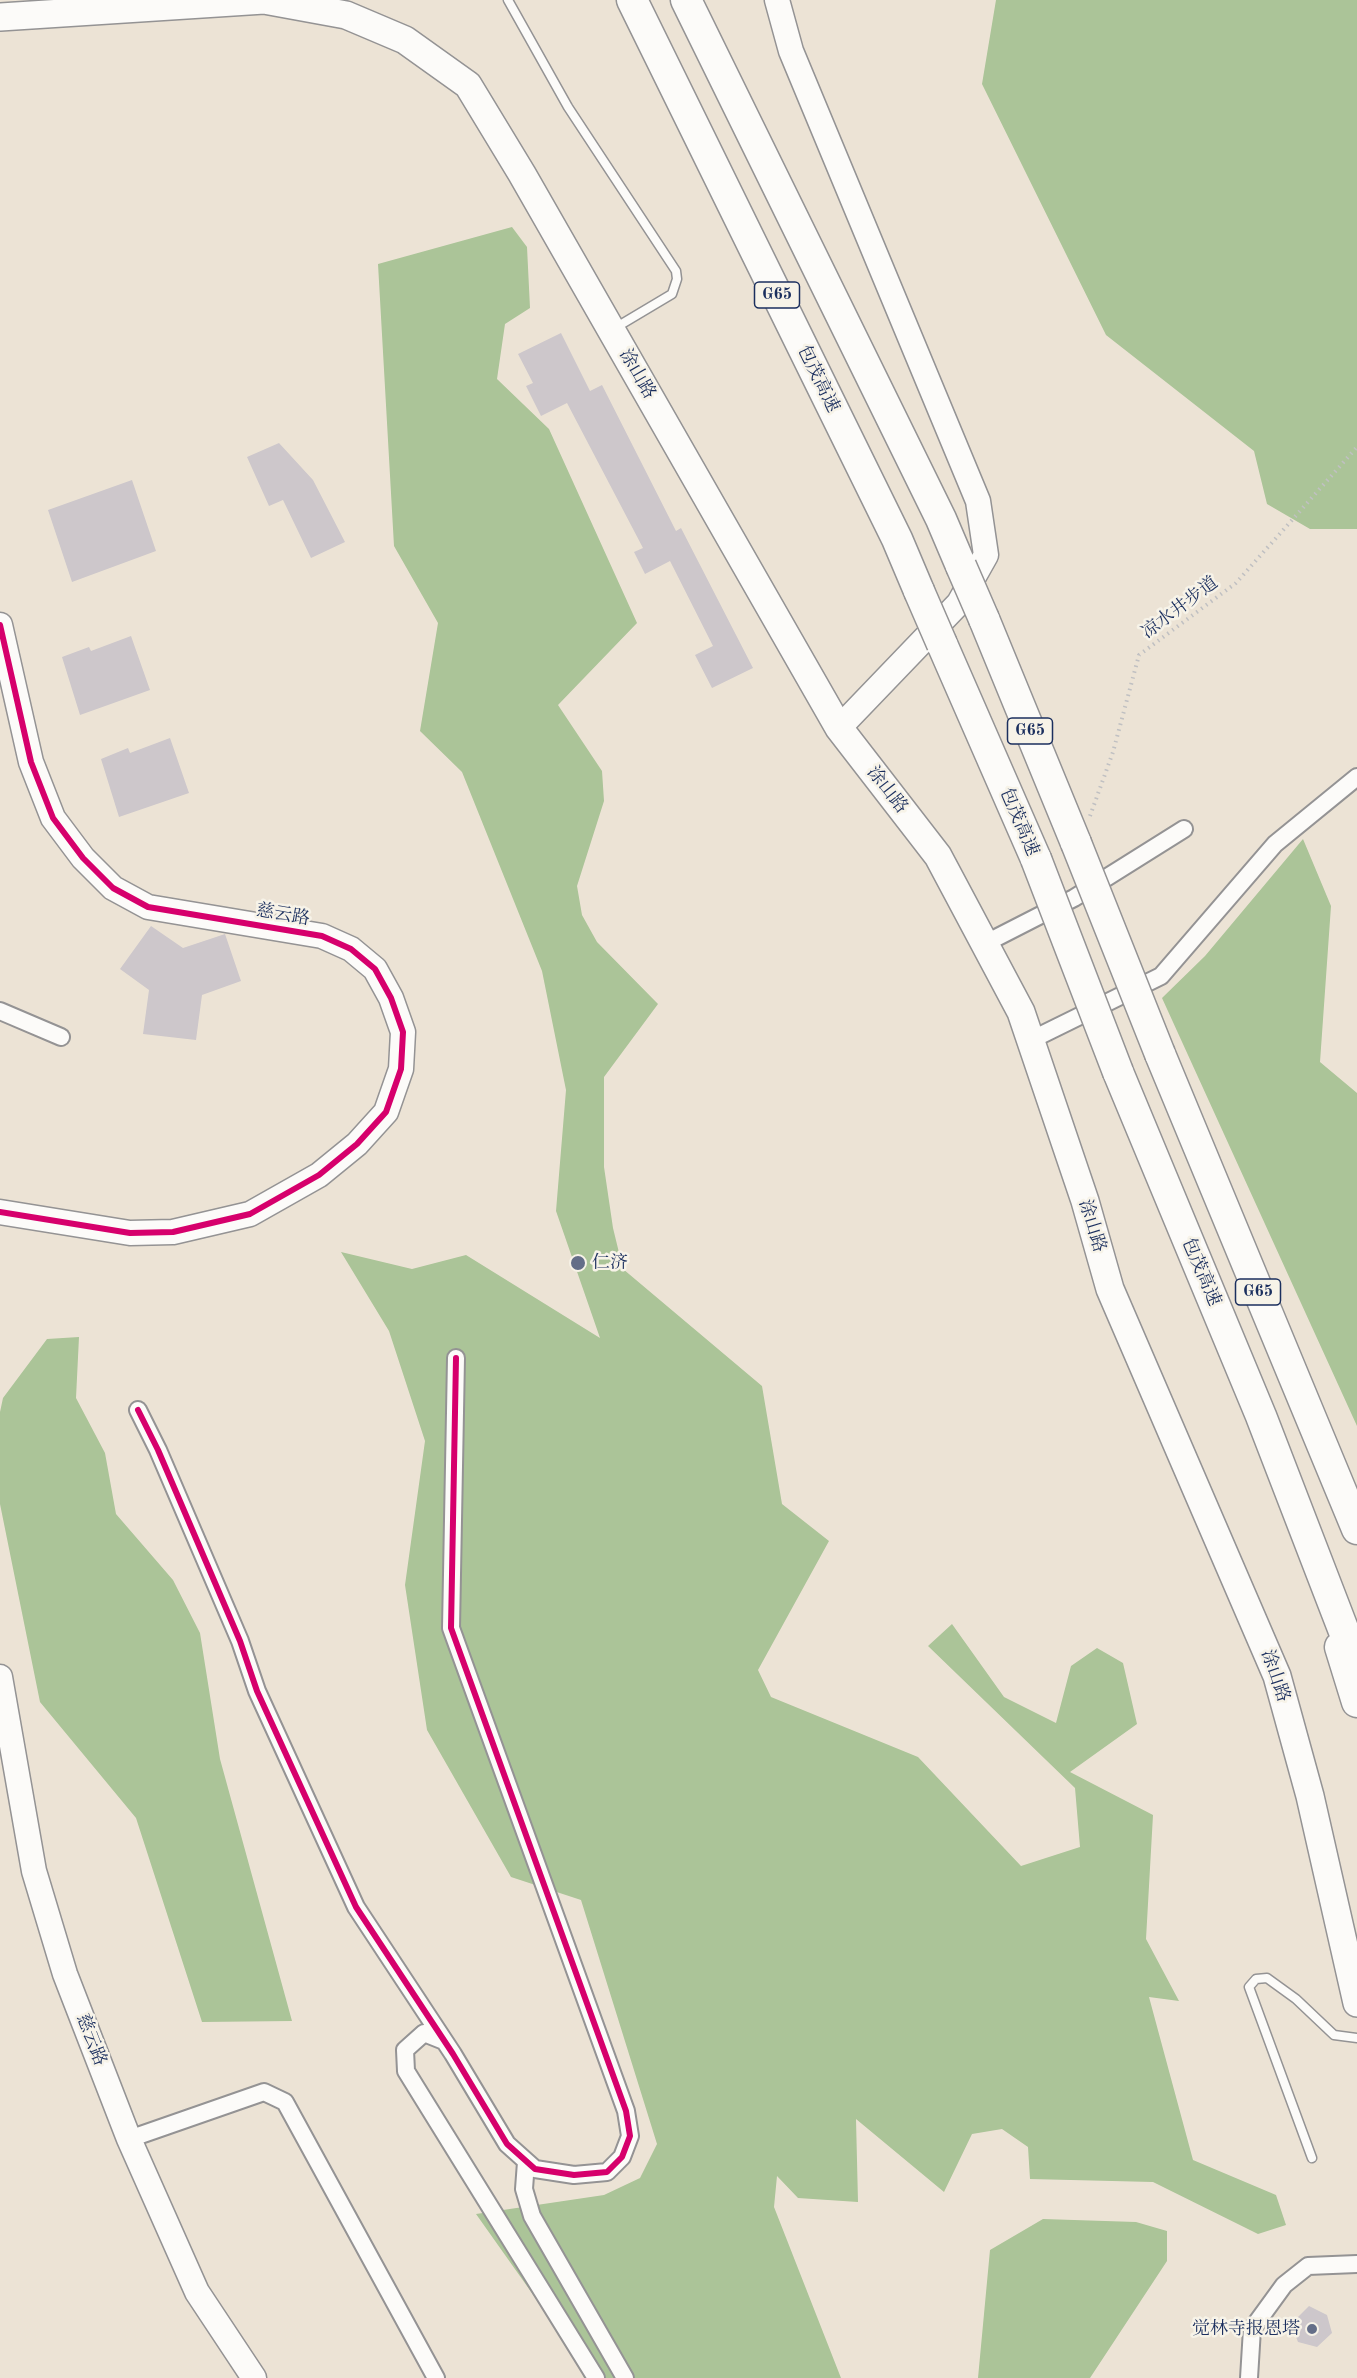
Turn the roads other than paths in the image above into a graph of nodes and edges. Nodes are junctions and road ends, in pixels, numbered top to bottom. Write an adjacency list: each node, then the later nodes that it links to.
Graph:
1 (508, 0): 6 (lane)
2 (632, 0): 18 (highway, 包茂高速 / G65, bridge)
3 (686, 0): 19 (highway, G65, bridge)
4 (777, 0): 8 (street)
5 (0, 17): 6 (main road, 涂山路)
6 (612, 330): 8 (main road, 涂山路)
7 (0, 625): 15 (street, 慈云路)
8 (839, 728): 11 (main road, 涂山路)
9 (1357, 777): 14 (street)
10 (1184, 829): 11 (street)
11 (986, 943): 14 (main road, 涂山路)
12 (0, 1011): 13 (street)
13 (61, 1037)
14 (1031, 1040): 23 (main road, 涂山路)
15 (0, 1212)
16 (456, 1358): 28 (street)
17 (138, 1410): 25 (street)
18 (1292, 1495): 20 (highway, 包茂高速 / G65); 22 (highway)
19 (1357, 1529)
20 (1357, 1665)
21 (0, 1677): 26 (street, 慈云路)
22 (1357, 1702)
23 (1357, 2003)
24 (1357, 2038): 27 (lane)
25 (444, 2041): 28 (street); 32 (street)
26 (129, 2139): 30 (street, 慈云路); 31 (street)
27 (1312, 2158)
28 (526, 2162): 33 (street)
29 (1357, 2264): 34 (street)
30 (254, 2378)
31 (436, 2378)
32 (596, 2378)
33 (625, 2378)
34 (1249, 2378)

